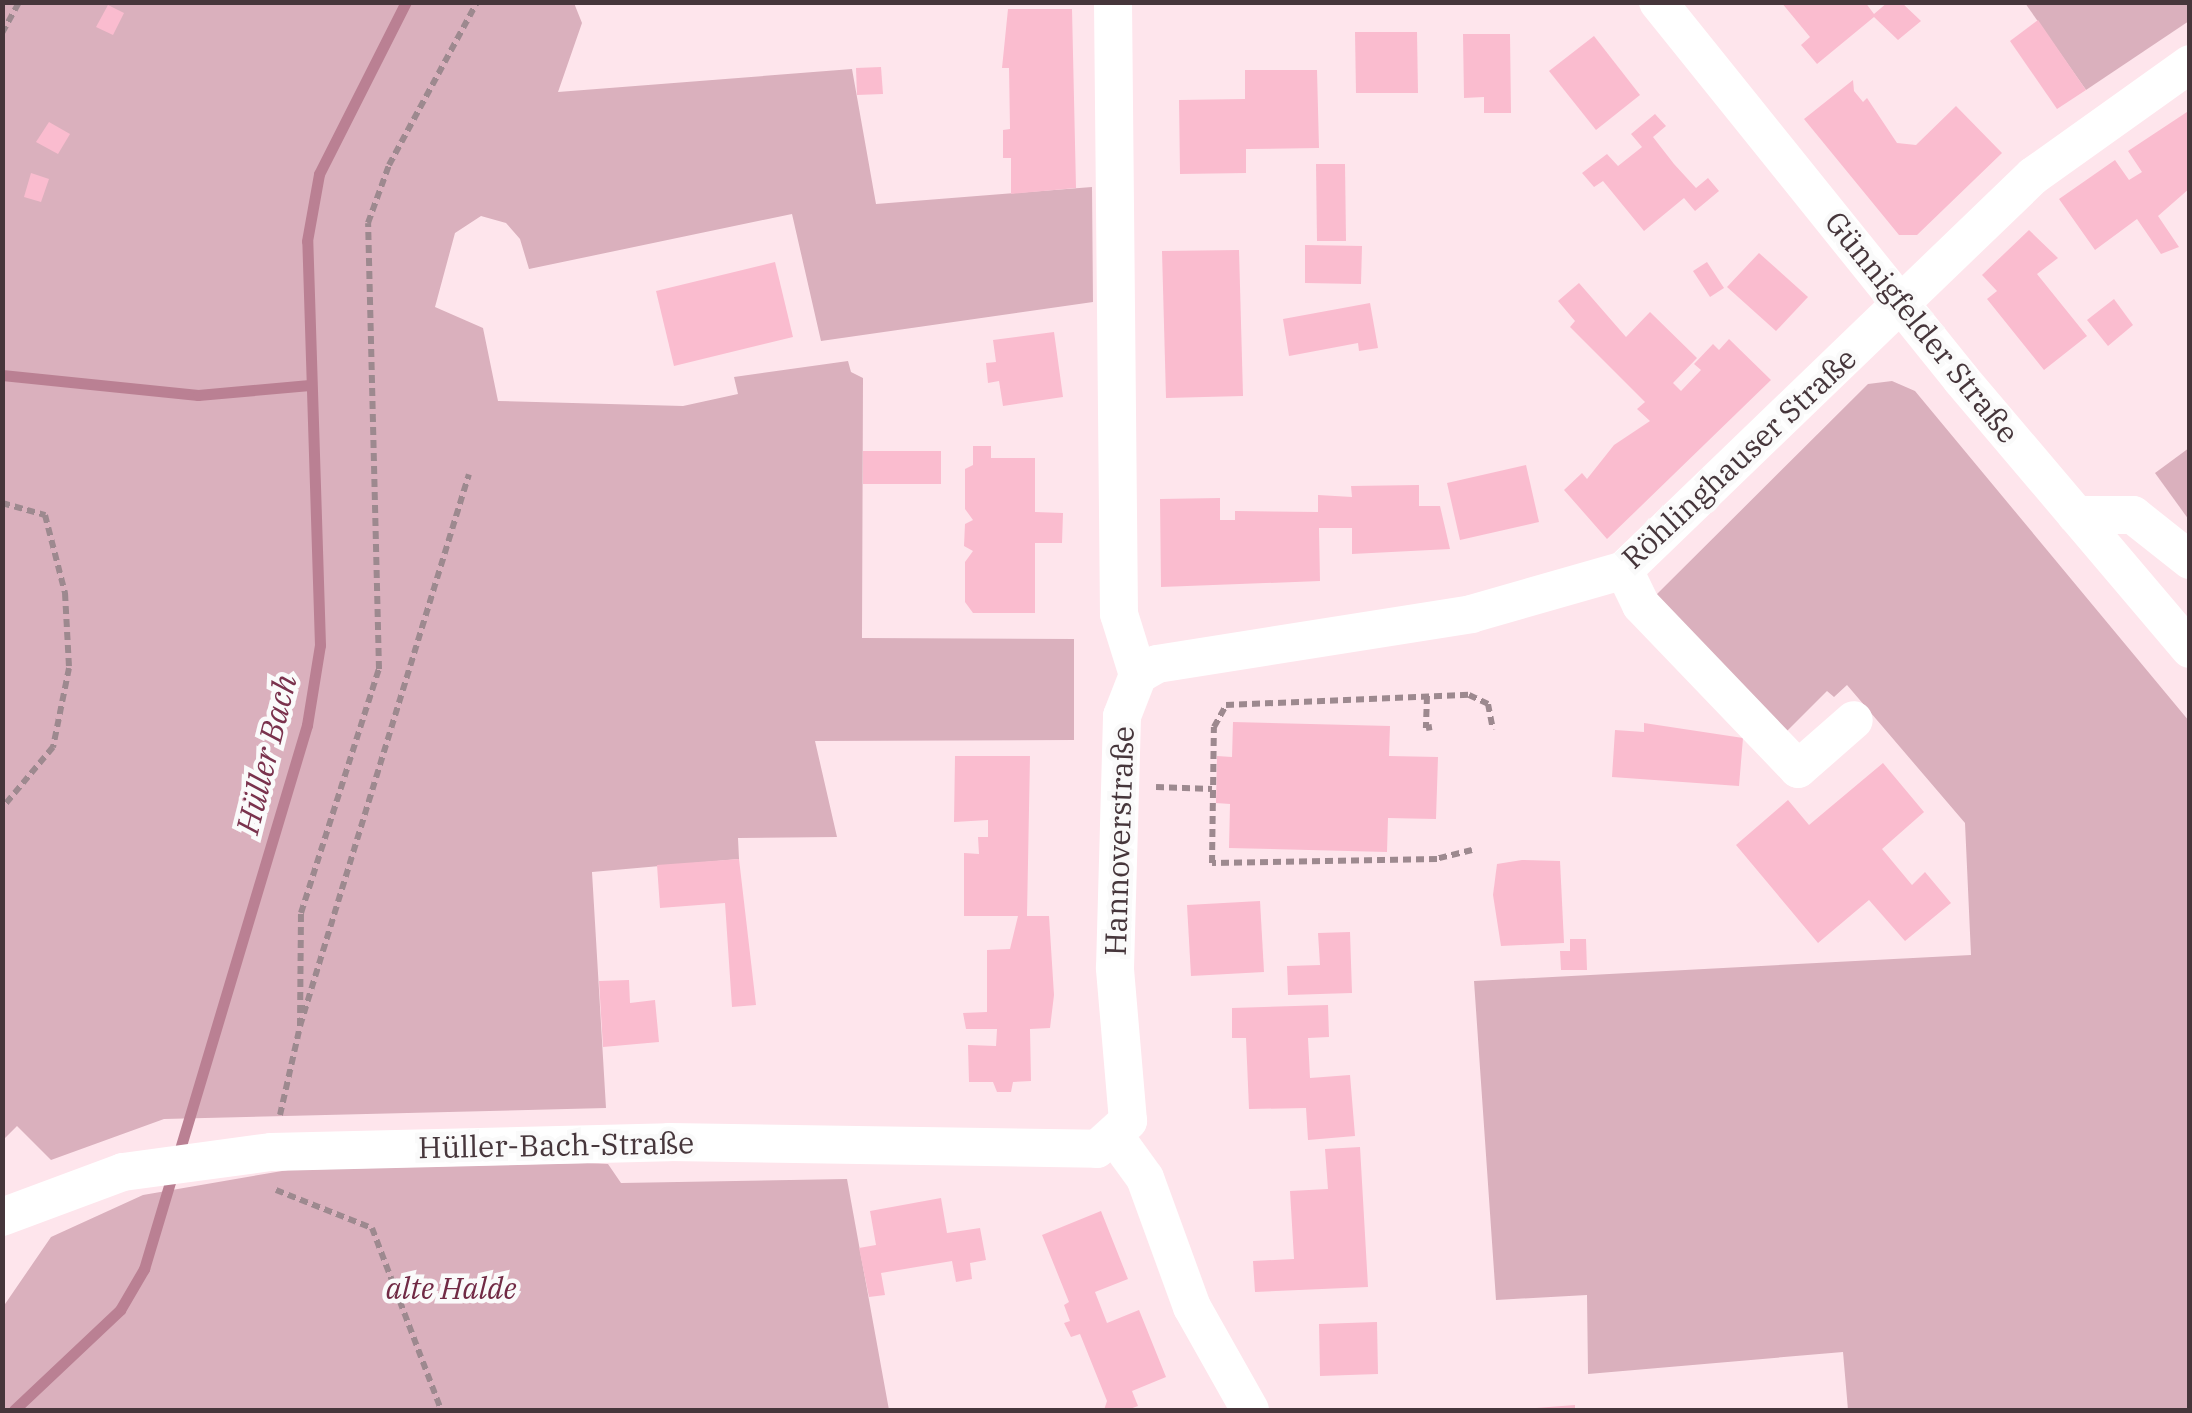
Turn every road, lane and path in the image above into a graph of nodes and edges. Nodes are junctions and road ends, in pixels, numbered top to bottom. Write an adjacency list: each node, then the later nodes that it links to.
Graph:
1 (19, 2): 5 (path)
2 (478, 2): 23 (path)
3 (1114, 2): 14 (street)
4 (1658, 2): 7 (street, Günnigfelder Straße)
5 (2, 32)
6 (2190, 64): 7 (street, Röhlinghauser Straße)
7 (1903, 303): 10 (street, Günnigfelder Straße); 12 (street, Röhlinghauser Straße)
8 (470, 474): 23 (path)
9 (2, 502): 21 (path)
10 (2076, 515): 11 (street); 13 (street, Günnigfelder Straße)
11 (2190, 560)
12 (1624, 570): 14 (street, Röhlinghauser Straße); 16 (street)
13 (2190, 649)
14 (1138, 675): 24 (street, Hannoverstraße)
15 (1427, 696): 17 (path); 18 (path); 20 (path)
16 (1854, 720)
17 (1432, 728)
18 (1493, 730)
19 (1154, 787): 20 (path)
20 (1212, 789): 22 (path)
21 (2, 808)
22 (1472, 850)
23 (300, 1026): 25 (path)
24 (1116, 1138): 25 (street, Hüller-Bach-Straße); 28 (street)
25 (272, 1152): 26 (street, Hüller-Bach-Straße); 27 (path)
26 (2, 1217)
27 (441, 1410)
28 (1250, 1410)

